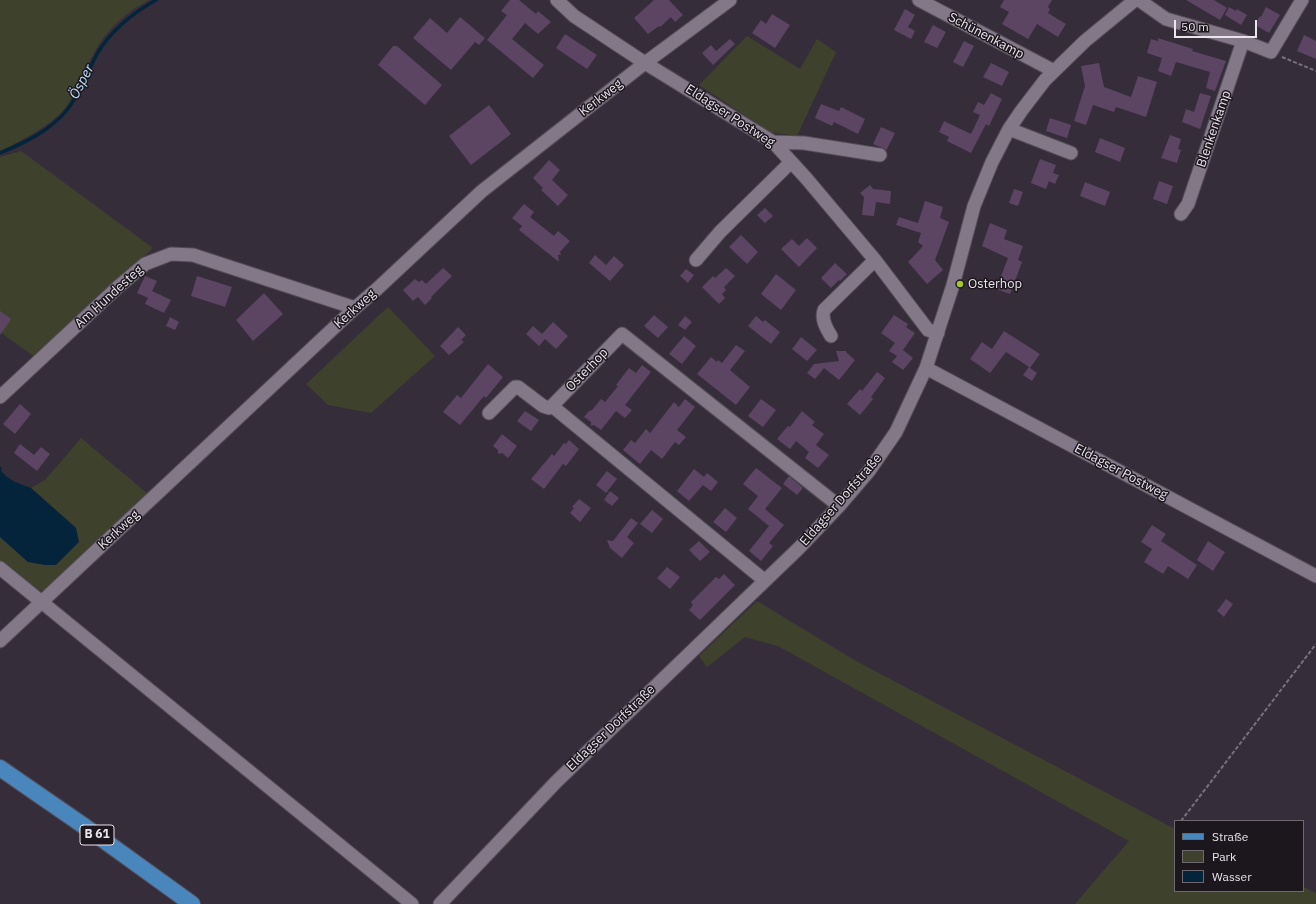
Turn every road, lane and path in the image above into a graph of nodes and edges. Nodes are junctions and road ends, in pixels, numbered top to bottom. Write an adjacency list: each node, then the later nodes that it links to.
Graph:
1 (557, 0): 9 (street, Eldagser Postweg)
2 (730, 0): 9 (street, Kerkweg)
3 (919, 0): 10 (street, Schünenkamp)
4 (1135, 0): 10 (street, Eldagser Dorfstraße)
5 (1139, 0): 7 (street)
6 (1302, 0): 8 (street)
7 (1243, 41): 8 (street); 17 (street, Blenkenkamp)
8 (1271, 52): 11 (path)
9 (645, 63): 13 (street, Eldagser Postweg); 20 (street, Kerkweg)
10 (1054, 71): 12 (street, Eldagser Dorfstraße)
11 (1316, 71)
12 (1009, 129): 14 (street); 21 (street, Eldagser Dorfstraße)
13 (773, 142): 15 (street); 16 (street, Eldagser Postweg)
14 (1071, 153)
15 (880, 155)
16 (791, 162): 18 (street); 19 (street, Eldagser Postweg)
17 (1181, 214)
18 (696, 260)
19 (875, 260): 21 (street, Eldagser Postweg); 22 (street)
20 (355, 308): 24 (street, Am Hundesteg); 31 (street, Kerkweg)
21 (938, 333): 23 (street, Eldagser Dorfstraße)
22 (830, 336)
23 (926, 368): 27 (street, Eldagser Dorfstraße); 29 (street, Eldagser Postweg)
24 (0, 397)
25 (552, 406): 26 (street); 27 (street, Osterhop); 30 (street)
26 (489, 412)
27 (839, 506): 30 (street, Eldagser Dorfstraße)
28 (0, 568): 31 (street)
29 (1316, 576)
30 (764, 580): 38 (street, Eldagser Dorfstraße)
31 (42, 603): 32 (street, Kerkweg); 37 (street)
32 (0, 641)
33 (1316, 644): 35 (path)
34 (0, 768): 36 (main road, B 61)
35 (1182, 820)
36 (192, 904)
37 (412, 904)
38 (440, 904)

